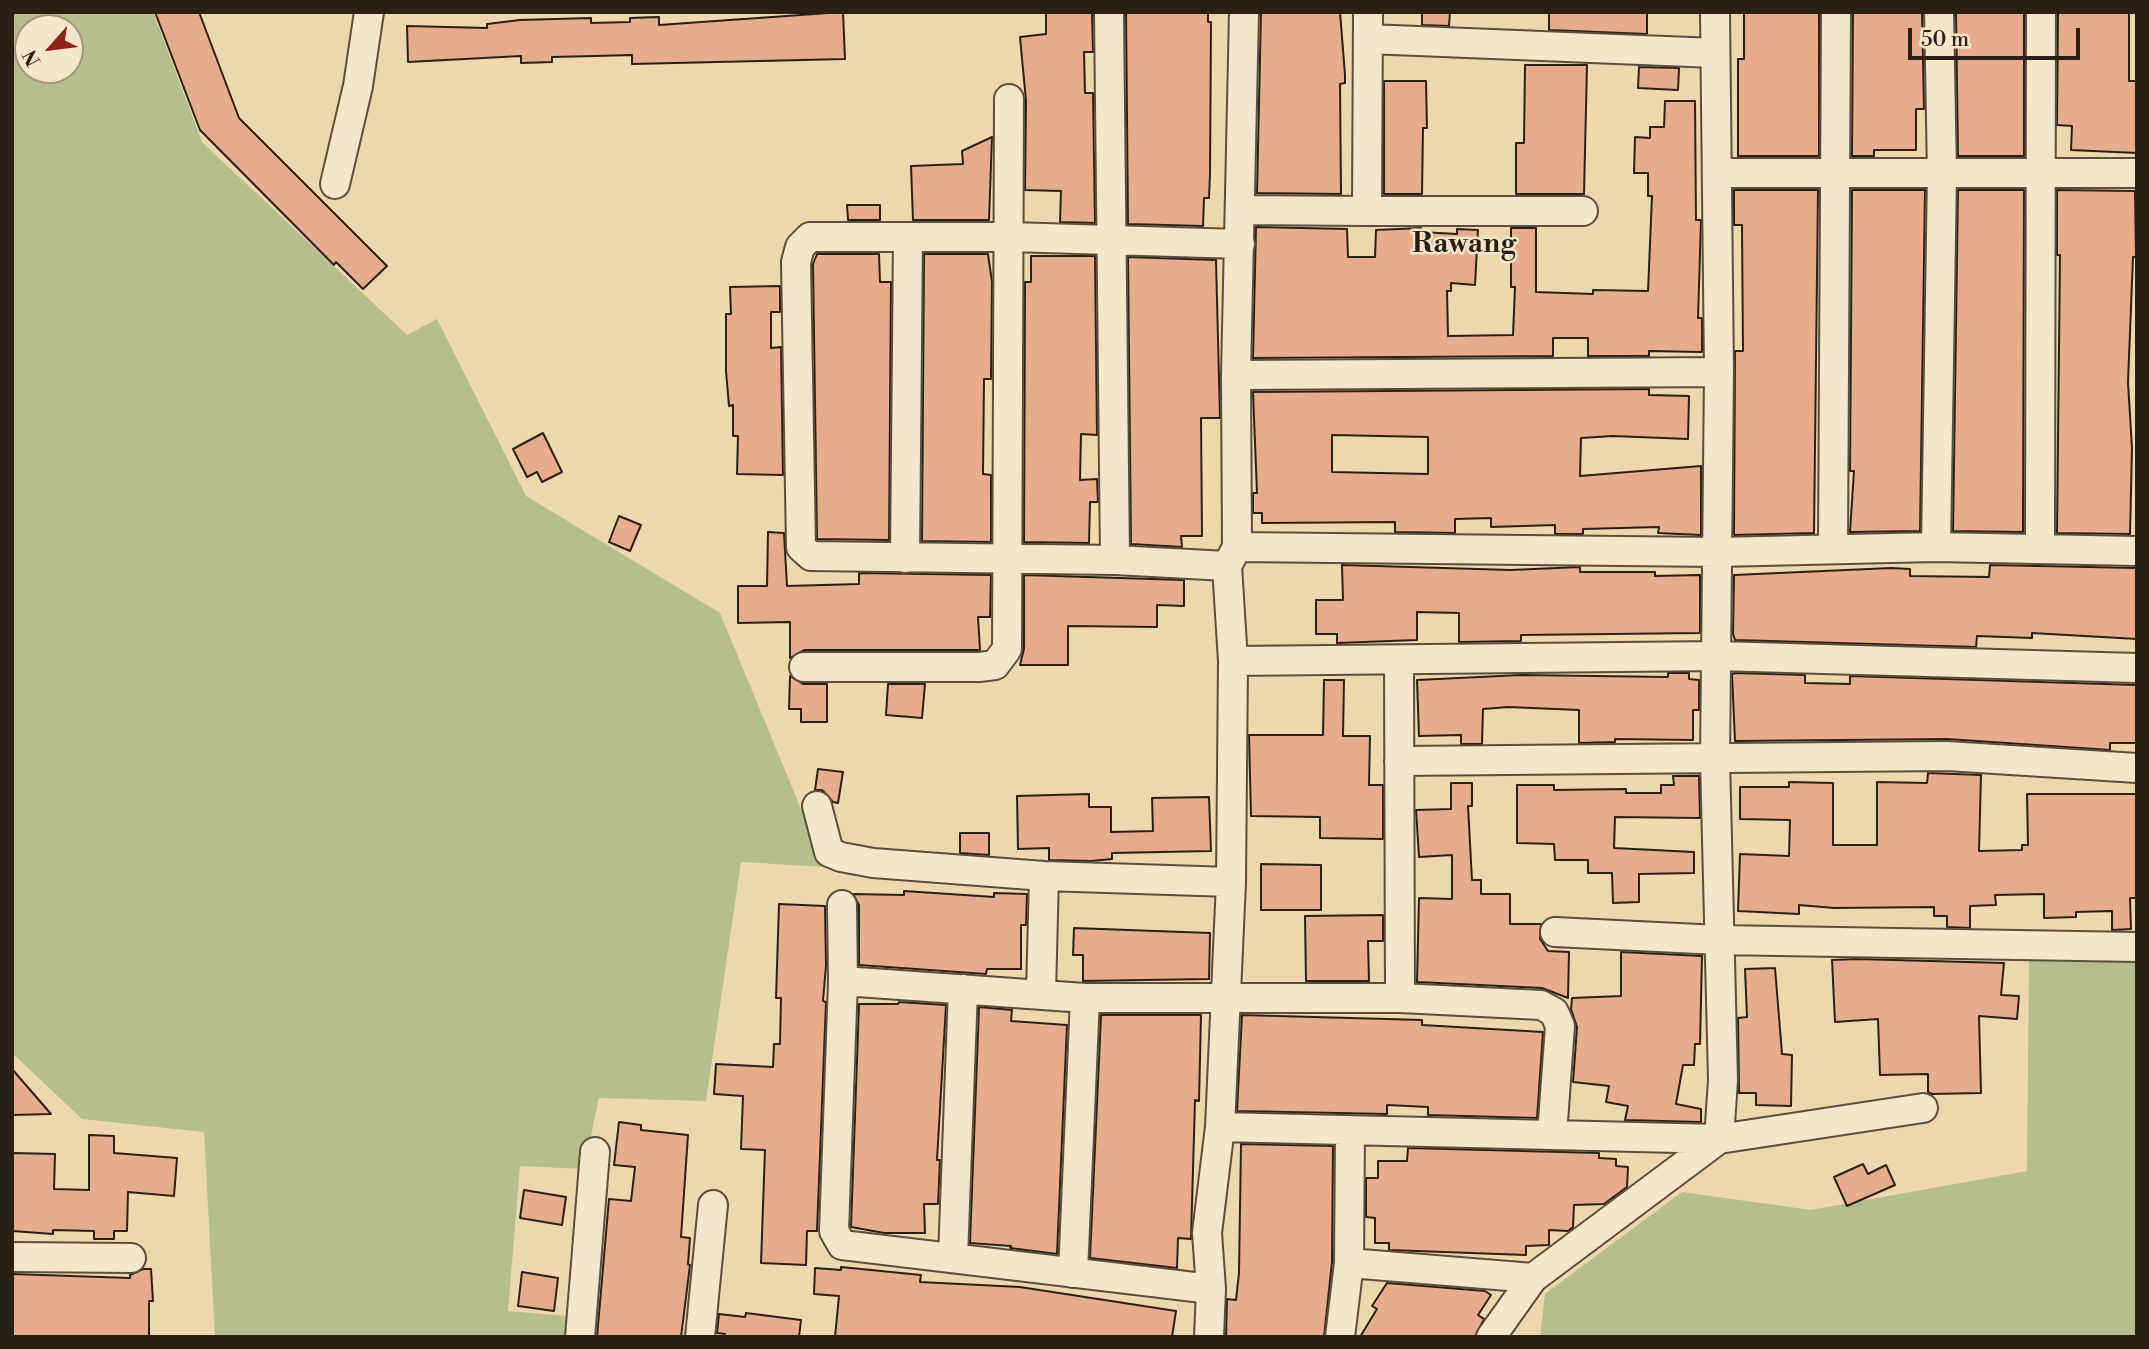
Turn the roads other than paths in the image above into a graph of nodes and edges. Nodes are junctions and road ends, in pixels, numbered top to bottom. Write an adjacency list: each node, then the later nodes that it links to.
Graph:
1 (369, 12): 16 (street)
2 (1109, 12): 22 (street)
3 (1244, 12): 17 (street)
4 (1715, 12): 9 (street)
5 (1836, 12): 12 (street)
6 (1940, 12): 13 (street)
7 (2041, 12): 14 (street)
8 (1368, 25): 9 (street); 18 (street)
9 (1715, 53): 11 (street)
10 (1009, 99): 21 (street)
11 (1718, 173): 12 (street); 24 (street)
12 (1835, 173): 13 (street); 28 (street)
13 (1942, 173): 14 (street); 26 (street)
14 (2039, 173): 15 (street); 27 (street)
15 (2137, 173)
16 (335, 184)
17 (1241, 210): 18 (street); 23 (street)
18 (1367, 211): 19 (street)
19 (1583, 211)
20 (908, 237): 21 (street); 32 (street); 32 (street)
21 (1011, 237): 22 (street); 33 (street)
22 (1113, 239): 23 (street); 34 (street)
23 (1240, 244): 25 (street)
24 (1718, 372): 25 (street); 30 (street)
25 (1236, 375): 31 (street)
26 (1936, 547): 27 (street); 28 (street)
27 (2040, 548): 29 (street)
28 (1833, 549): 30 (street)
29 (2137, 551)
30 (1718, 552): 31 (street); 35 (street)
31 (1232, 557): 34 (street); 37 (street)
32 (905, 558): 33 (street)
33 (1007, 559): 34 (street); 38 (street)
34 (1115, 560)
35 (1717, 656): 36 (street); 39 (street); 40 (street)
36 (1399, 660): 37 (street); 41 (street)
37 (1233, 661): 45 (street)
38 (804, 667)
39 (2137, 668)
40 (1715, 759): 41 (street); 42 (street); 48 (street)
41 (1399, 761): 54 (street)
42 (2137, 768)
43 (817, 806): 44 (street)
44 (1044, 876): 45 (street); 52 (street)
45 (1231, 882): 55 (street)
46 (842, 905): 50 (street)
47 (1555, 932): 48 (street)
48 (1719, 940): 49 (street); 60 (street)
49 (2137, 947)
50 (843, 981): 51 (street); 65 (street)
51 (963, 989): 52 (street); 65 (street)
52 (1041, 993): 53 (street)
53 (1085, 998): 55 (street); 67 (street)
54 (1400, 998): 55 (street); 59 (street)
55 (1225, 999): 57 (street)
56 (1923, 1108): 60 (street)
57 (1220, 1127): 58 (street); 69 (street)
58 (1350, 1132): 59 (street); 66 (street)
59 (1552, 1135): 60 (street)
60 (1719, 1139): 68 (street)
61 (595, 1152): 70 (street)
62 (713, 1205): 71 (street)
63 (12, 1258): 64 (street)
64 (131, 1258)
65 (953, 1258): 67 (street)
66 (1349, 1264): 68 (street); 73 (street)
67 (1073, 1273): 69 (street)
68 (1533, 1278): 74 (street)
69 (1211, 1289): 72 (street)
70 (580, 1337)
71 (701, 1337)
72 (1209, 1337)
73 (1340, 1337)
74 (1491, 1337)

